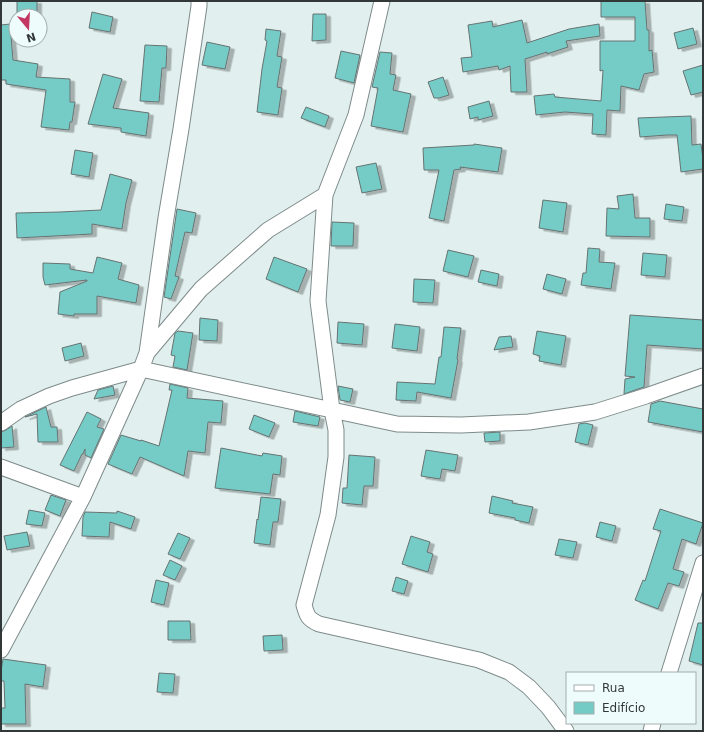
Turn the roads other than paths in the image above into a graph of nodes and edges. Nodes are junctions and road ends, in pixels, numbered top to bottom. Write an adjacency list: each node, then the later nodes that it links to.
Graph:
1 (199, 1): 4 (street)
2 (382, 1): 3 (street)
3 (325, 195): 4 (street); 8 (street)
4 (147, 353): 5 (street)
5 (141, 369): 7 (street); 8 (street); 12 (street)
6 (703, 376): 8 (street)
7 (21, 409): 9 (street); 10 (street)
8 (332, 410): 16 (street)
9 (1, 413)
10 (1, 423)
11 (1, 467): 12 (street)
12 (82, 497): 14 (street)
13 (703, 563): 15 (street)
14 (1, 650)
15 (669, 672)
16 (566, 731)

